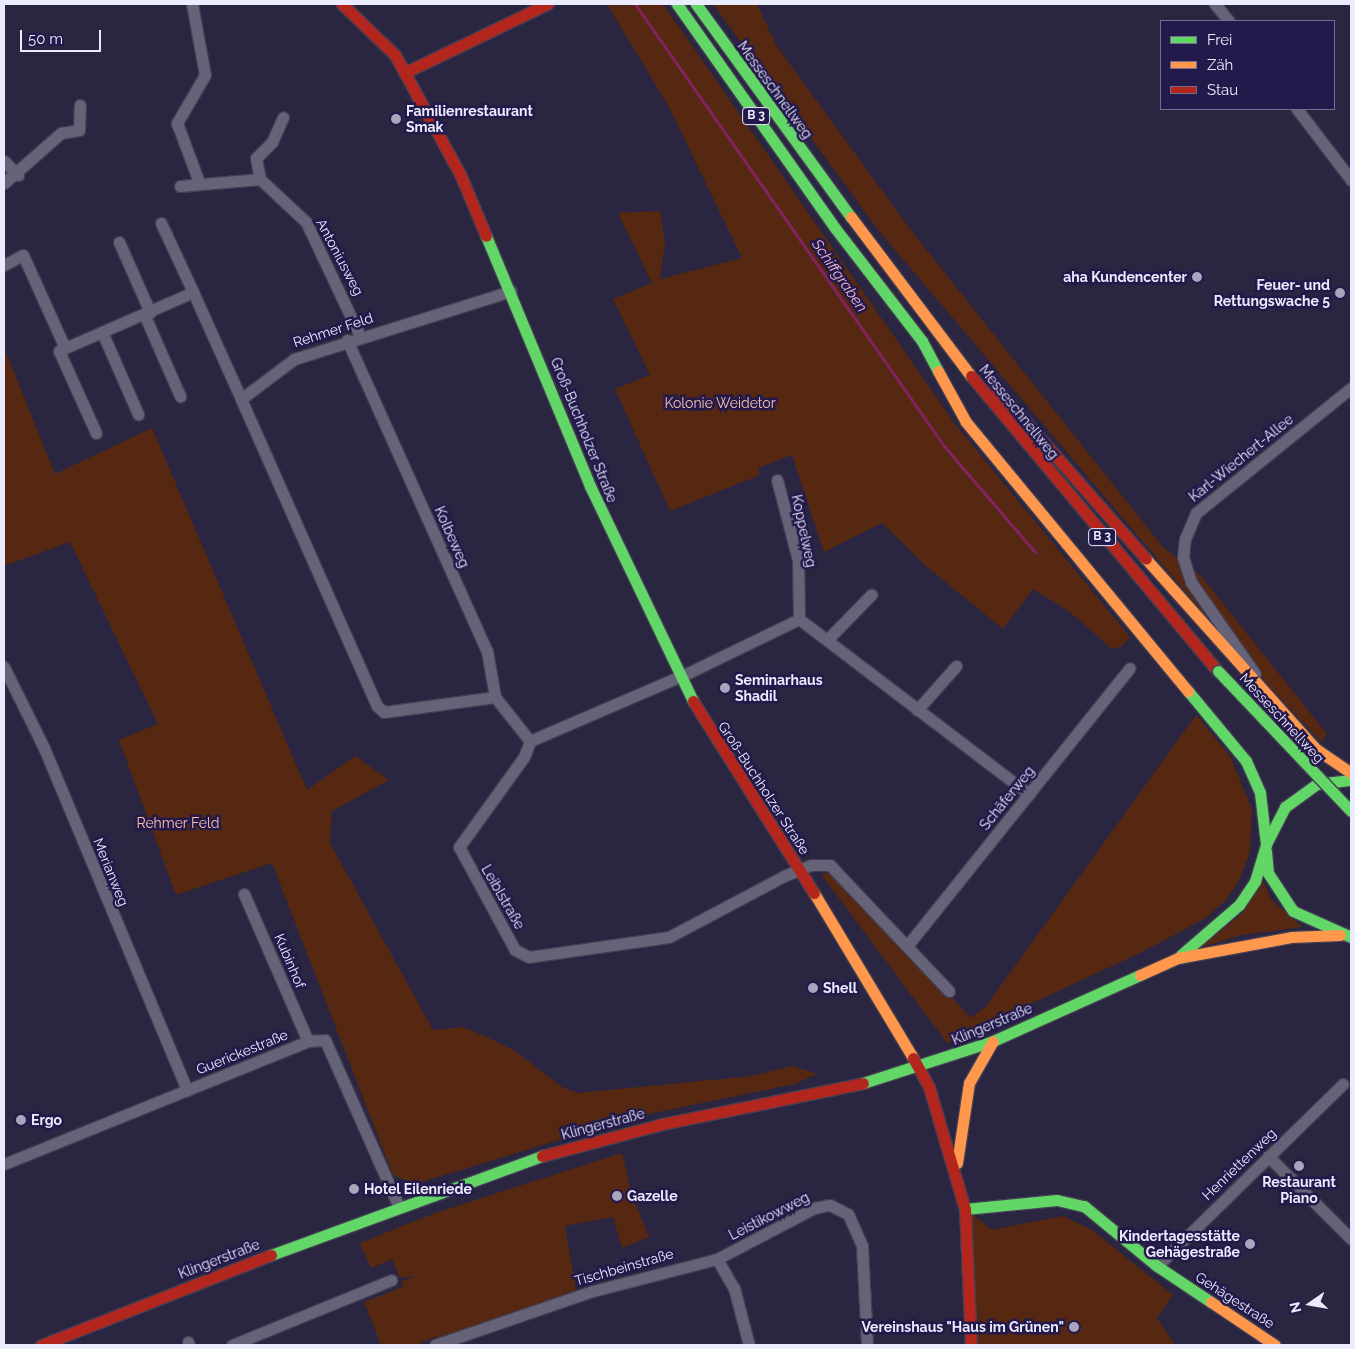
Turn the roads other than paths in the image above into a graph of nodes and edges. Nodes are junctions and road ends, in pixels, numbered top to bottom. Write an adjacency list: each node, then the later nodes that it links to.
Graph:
1 (192, 4): 16 (street)
2 (342, 4): 8 (main road, Groß-Buchholzer Straße)
3 (547, 4): 8 (main road)
4 (677, 4): 29 (main road, B 3)
5 (696, 4): 20 (main road, Messeschnellweg / B 3)
6 (1215, 4): 7 (street)
7 (1228, 20)
8 (406, 72): 23 (main road, Groß-Buchholzer Straße)
9 (80, 105): 13 (street)
10 (1298, 110): 15 (street)
11 (283, 117): 14 (street)
12 (4, 162): 13 (street)
13 (18, 175): 17 (street)
14 (260, 179): 16 (street); 27 (street, Antoniusweg)
15 (1351, 180)
16 (199, 182): 18 (street)
17 (4, 183)
18 (180, 186)
19 (161, 224): 24 (street)
20 (864, 238): 34 (main road, Messeschnellweg / B 3); 46 (main road)
21 (119, 242): 25 (street)
22 (4, 265): 30 (street)
23 (511, 291): 27 (street, Rehmer Feld); 44 (main road, Groß-Buchholzer Straße)
24 (192, 292): 25 (street); 33 (street)
25 (147, 313): 26 (street); 32 (street)
26 (102, 332): 30 (street); 35 (street)
27 (360, 336): 28 (street, Rehmer Feld)
28 (347, 340): 33 (street, Rehmer Feld); 45 (street, Kolbeweg)
29 (922, 341): 34 (main road); 53 (main road)
30 (65, 348): 36 (street)
31 (1351, 388): 46 (street, Karl-Wiechert-Allee)
32 (180, 396)
33 (241, 399): 45 (street)
34 (990, 401): 52 (main road, Messeschnellweg / B 3, bridge)
35 (138, 414)
36 (96, 433)
37 (777, 480): 39 (street, Koppelweg)
38 (871, 595): 40 (street)
39 (799, 618): 40 (street); 44 (street)
40 (828, 639): 47 (street)
41 (956, 666): 47 (street)
42 (4, 667): 64 (street, Merianweg)
43 (1130, 668): 51 (street, Schäferweg)
44 (679, 677): 48 (street); 54 (main road, Groß-Buchholzer Straße)
45 (495, 696): 48 (street, Kolbeweg)
46 (1266, 696): 49 (main road)
47 (917, 710): 51 (street)
48 (530, 741): 54 (street, Leiblstraße)
49 (1351, 774)
50 (1351, 780): 53 (main road)
51 (1029, 794): 57 (street, Schäferweg)
52 (1351, 812)
53 (1266, 844): 56 (main road); 58 (main road, Klingerstraße)
54 (799, 870): 57 (street, Groß-Buchholzer Straße); 62 (main road, Groß-Buchholzer Straße)
55 (244, 894): 60 (street, Kubinhof)
56 (1346, 936): 58 (main road, Klingerstraße)
57 (907, 946): 59 (street, Groß-Buchholzer Straße)
58 (1178, 958): 61 (main road, Klingerstraße)
59 (949, 991)
60 (308, 1041): 64 (street, Guerickestraße); 68 (street, Guerickestraße)
61 (993, 1041): 62 (main road, Klingerstraße); 67 (main road)
62 (919, 1068): 67 (main road, Groß-Buchholzer Straße); 68 (main road, Klingerstraße)
63 (1343, 1084): 65 (street, Henriettenweg)
64 (187, 1090): 66 (street, Guerickestraße)
65 (1268, 1156): 70 (street); 72 (street, Henriettenweg)
66 (5, 1161)
67 (957, 1169): 69 (main road)
68 (398, 1204): 75 (main road, Klingerstraße)
69 (965, 1210): 72 (main road, Gehägestraße); 80 (main road)
70 (1351, 1240)
71 (717, 1260): 74 (street, Tischbeinstraße); 78 (street); 79 (street, Leistikowweg)
72 (1157, 1266): 81 (main road, Gehägestraße)
73 (391, 1280): 76 (street)
74 (455, 1342): 77 (street, Tischbeinstraße)
75 (41, 1345)
76 (232, 1345)
77 (435, 1345)
78 (749, 1345)
79 (867, 1345)
80 (971, 1345)
81 (1275, 1345)

